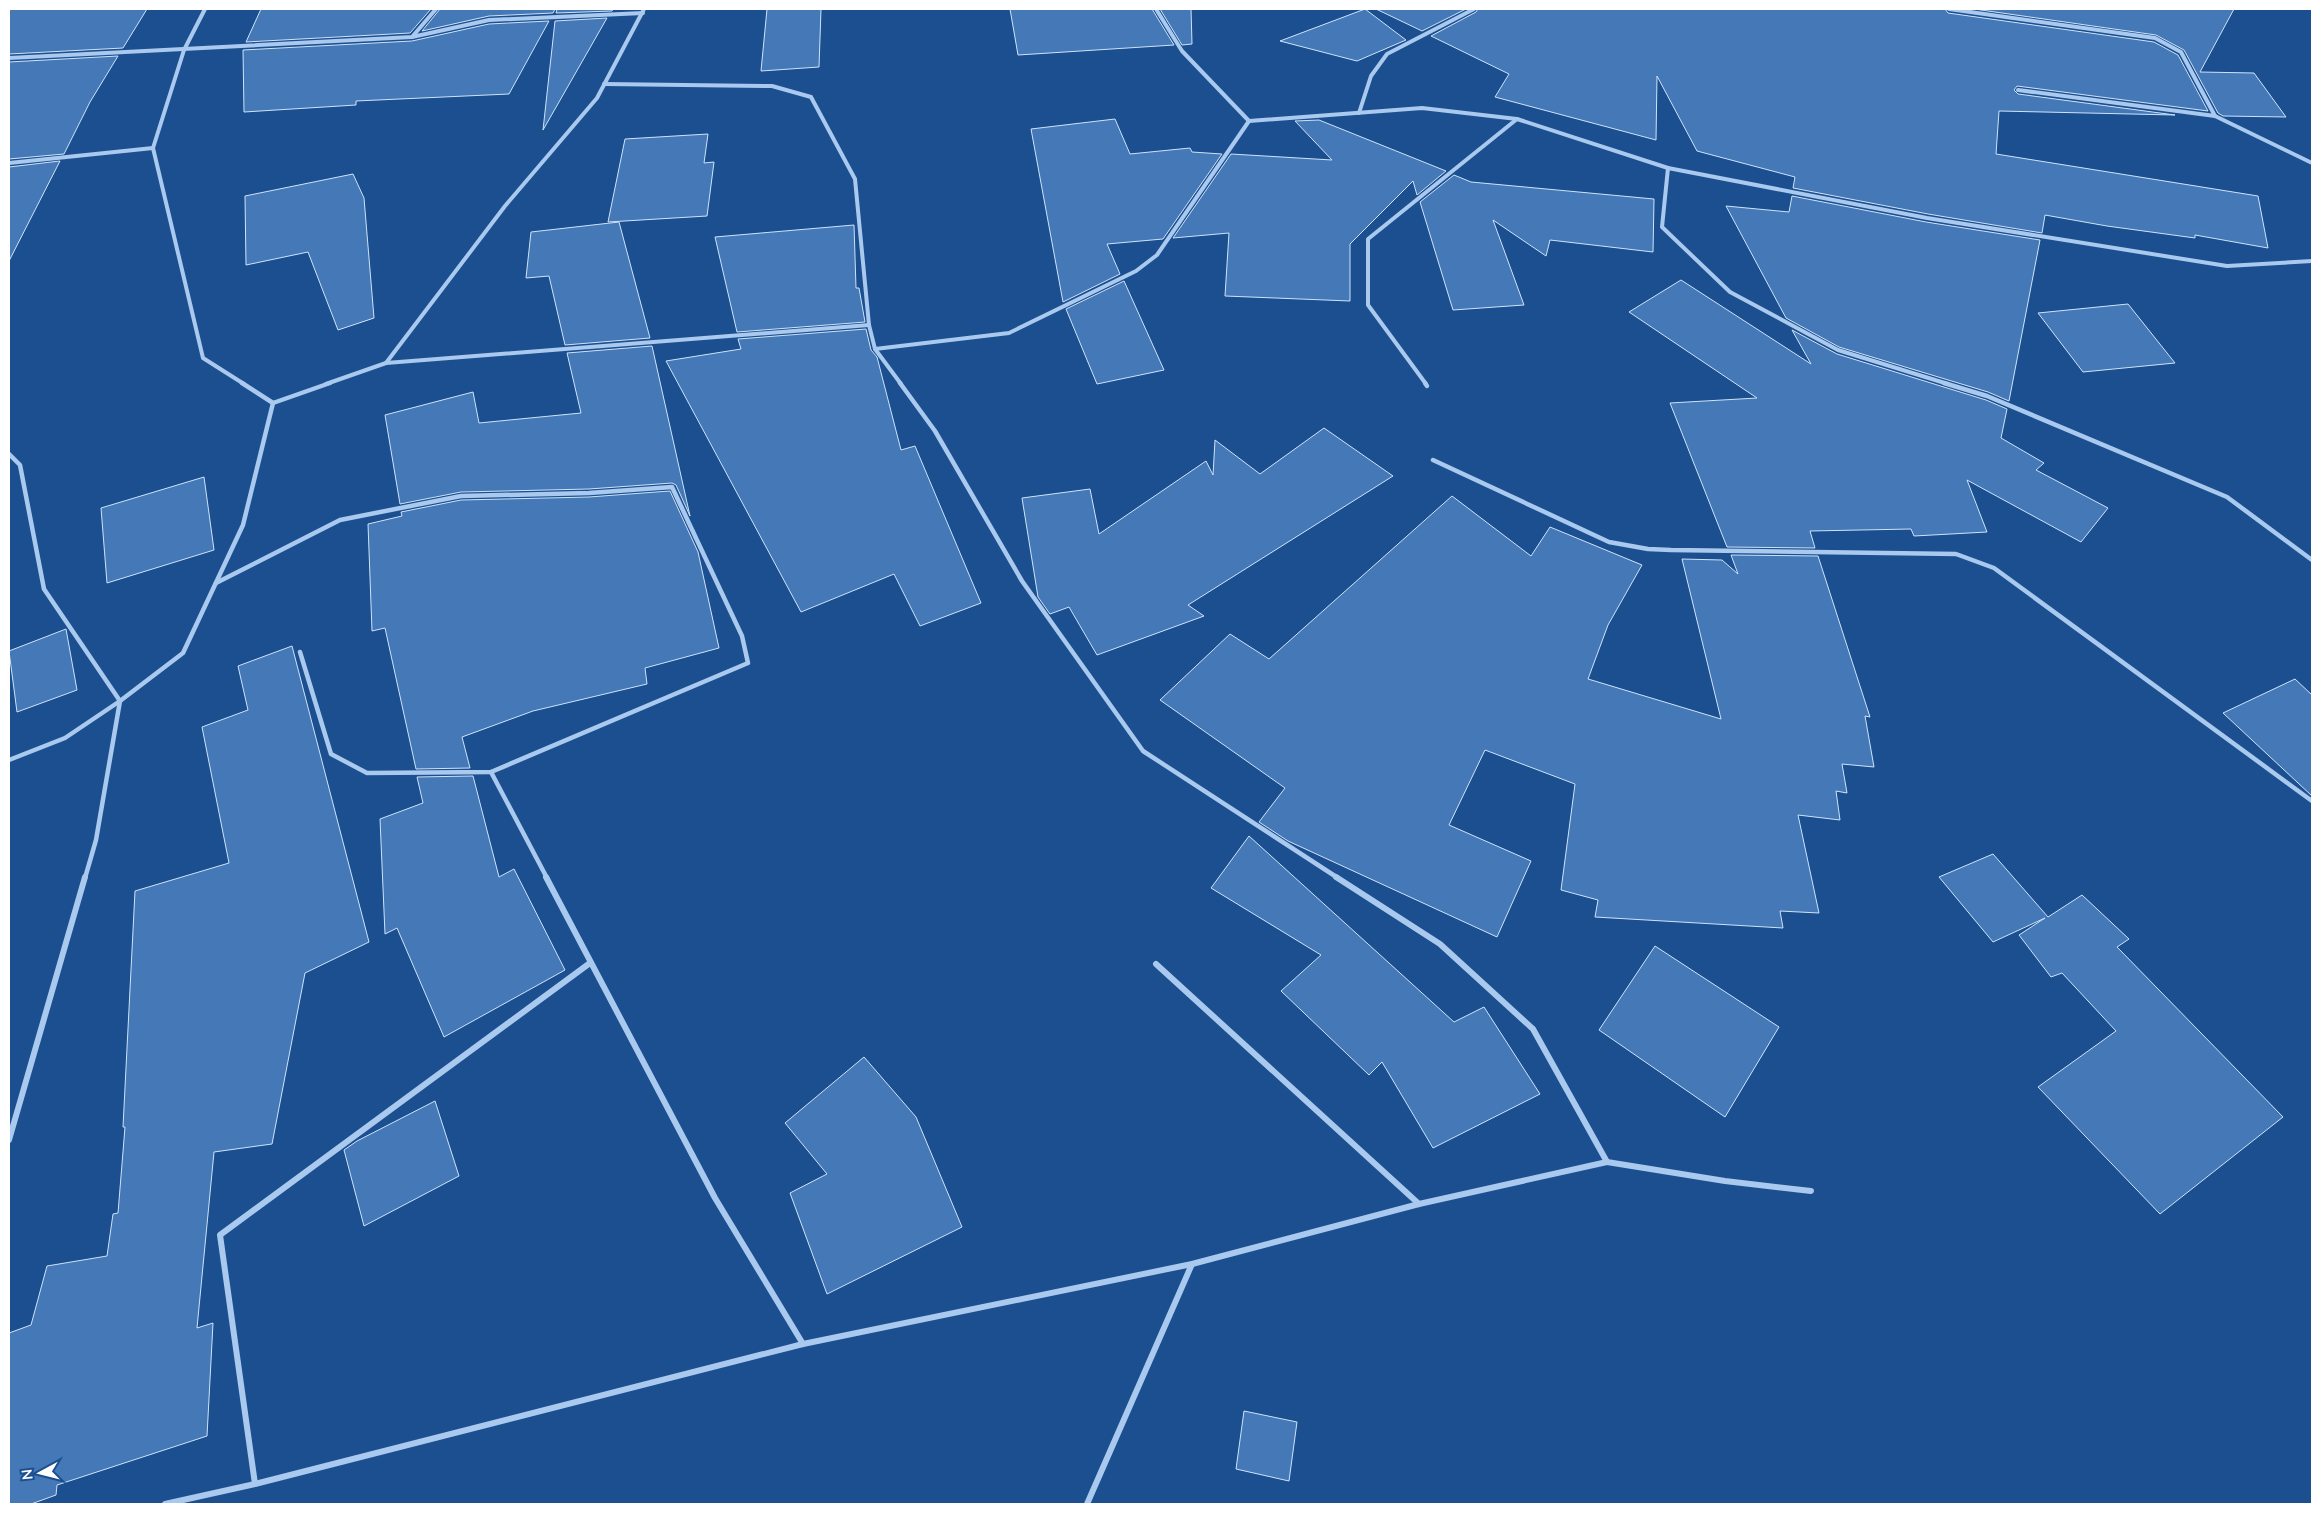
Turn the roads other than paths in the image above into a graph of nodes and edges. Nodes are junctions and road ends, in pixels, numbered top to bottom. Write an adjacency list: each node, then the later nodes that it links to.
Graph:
1 (205, 9): 8 (street)
2 (436, 9): 7 (street)
3 (1156, 9): 15 (street)
4 (1474, 9): 12 (street)
5 (1949, 9): 13 (street)
6 (644, 11): 7 (street); 10 (street)
7 (412, 37): 8 (street)
8 (184, 50): 9 (street); 16 (street)
9 (9, 58)
10 (604, 84): 21 (street); 23 (street)
11 (2018, 90): 13 (street)
12 (1359, 113): 14 (street); 15 (street)
13 (2215, 116): 18 (street)
14 (1517, 119): 19 (street); 24 (street)
15 (1249, 121): 22 (street)
16 (153, 148): 17 (street); 25 (street)
17 (9, 163)
18 (2312, 163)
19 (1668, 168): 20 (street); 28 (street)
20 (2312, 261)
21 (869, 324): 22 (street); 23 (street)
22 (875, 350): 38 (street)
23 (386, 363): 25 (street)
24 (1427, 386)
25 (273, 403): 29 (street)
26 (9, 454): 31 (street)
27 (1433, 460): 34 (street)
28 (2312, 560)
29 (216, 583): 31 (street); 33 (street)
30 (300, 652): 33 (street)
31 (120, 701): 32 (street); 37 (street)
32 (9, 760)
33 (491, 772): 35 (street)
34 (2312, 801)
35 (590, 963): 42 (street); 43 (street)
36 (1156, 964): 40 (street)
37 (9, 1140)
38 (1607, 1162): 39 (street); 40 (street)
39 (1810, 1191)
40 (1419, 1204): 41 (street)
41 (1192, 1264): 42 (street); 45 (street)
42 (802, 1344): 43 (street)
43 (255, 1484): 44 (street)
44 (165, 1504)
45 (1088, 1504)

